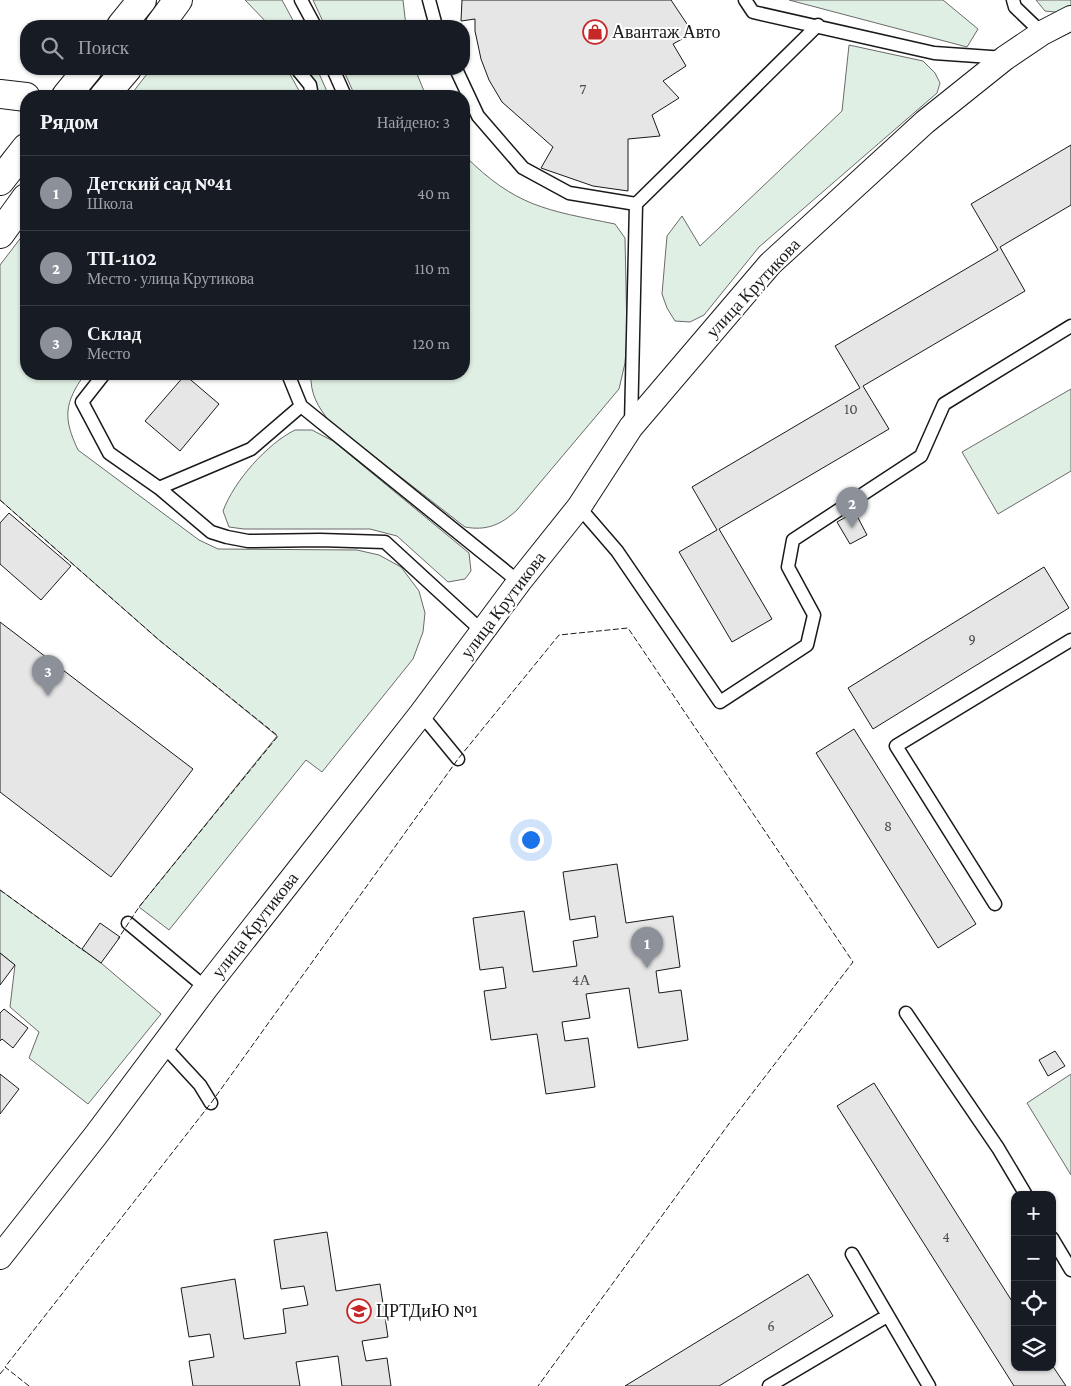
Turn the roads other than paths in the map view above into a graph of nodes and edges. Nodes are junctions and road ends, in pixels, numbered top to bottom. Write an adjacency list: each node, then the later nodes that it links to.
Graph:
1 (142, 0): 8 (main road)
2 (178, 0): 9 (main road)
3 (301, 0): 10 (lane)
4 (429, 0): 11 (lane)
5 (745, 0): 12 (lane)
6 (1013, 0): 13 (lane)
7 (1071, 18): 13 (street, улица Крутикова)
8 (126, 20)
9 (163, 20)
10 (312, 20)
11 (434, 20)
12 (818, 25): 14 (lane); 30 (lane)
13 (1042, 33): 14 (street, улица Крутикова)
14 (1005, 58): 37 (street, улица Крутикова)
15 (83, 75): 20 (main road)
16 (122, 75): 21 (main road)
17 (302, 75): 22 (lane)
18 (336, 75): 23 (lane)
19 (459, 75): 24 (lane)
20 (71, 90)
21 (109, 90)
22 (311, 90)
23 (342, 90)
24 (466, 90)
25 (0, 94): 26 (main road)
26 (20, 96)
27 (470, 99): 30 (lane)
28 (20, 156): 29 (main road)
29 (0, 181)
30 (636, 204): 37 (lane)
31 (20, 206): 32 (main road)
32 (0, 234)
33 (1071, 326): 39 (lane)
34 (99, 380): 38 (lane)
35 (290, 380): 36 (lane)
36 (301, 406): 38 (lane); 40 (lane)
37 (631, 427): 39 (street, улица Крутикова)
38 (159, 488): 41 (lane)
39 (579, 507): 40 (street, улица Крутикова)
40 (519, 582): 41 (street, улица Крутикова)
41 (482, 631): 43 (street, улица Крутикова)
42 (1071, 640): 45 (lane)
43 (421, 714): 44 (lane); 47 (street, улица Крутикова)
44 (458, 759)
45 (995, 904)
46 (128, 923): 47 (lane)
47 (206, 988): 49 (street, улица Крутикова)
48 (906, 1013): 51 (lane)
49 (164, 1045): 50 (lane); 54 (street, улица Крутикова)
50 (211, 1103)
51 (1024, 1191)
52 (1056, 1244): 55 (lane)
53 (852, 1254): 56 (lane)
54 (0, 1257)
55 (1071, 1268)
56 (886, 1316): 57 (lane); 58 (lane)
57 (769, 1386)
58 (930, 1386)

